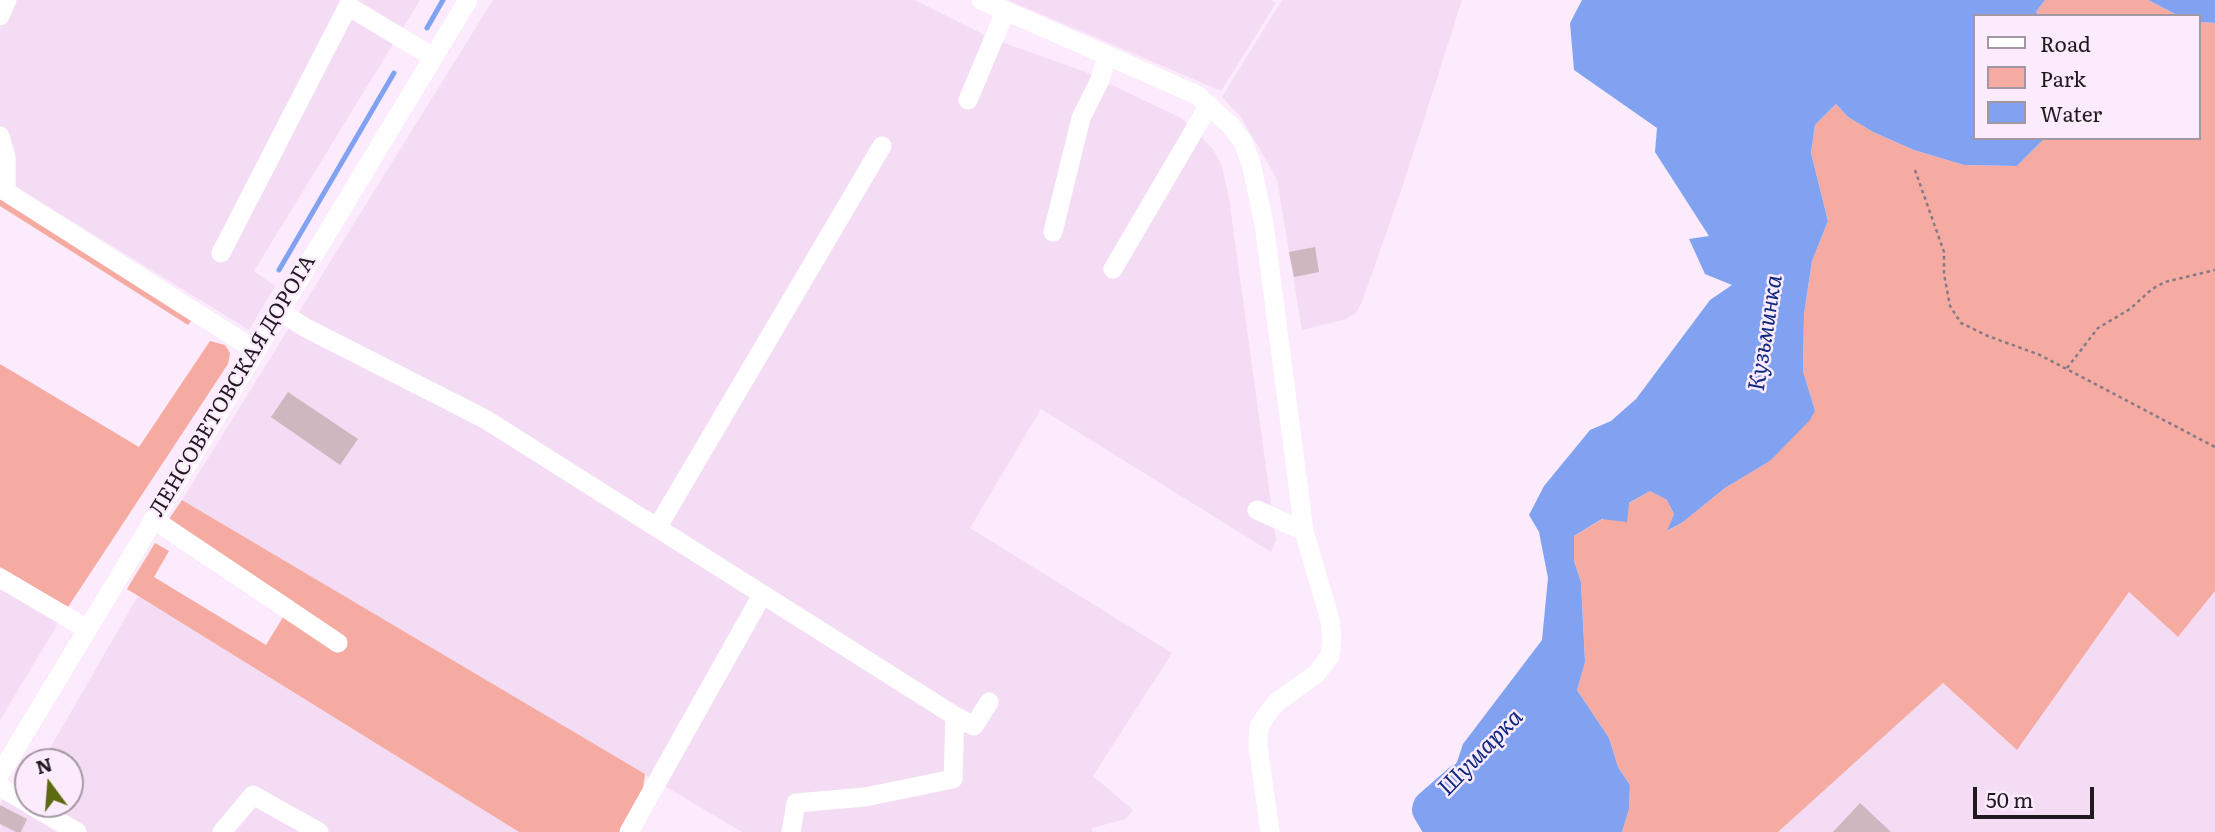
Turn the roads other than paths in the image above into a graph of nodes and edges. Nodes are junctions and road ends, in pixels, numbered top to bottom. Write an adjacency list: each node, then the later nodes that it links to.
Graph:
1 (8, 0): 5 (street)
2 (468, 0): 7 (street, ЛЕНСОВЕТОВСКАЯ ДОРОГА)
3 (981, 0): 4 (street)
4 (1005, 12): 6 (street); 8 (street)
5 (0, 16)
6 (1107, 56): 9 (street); 13 (street)
7 (433, 57): 14 (street); 16 (street, ЛЕНСОВЕТОВСКАЯ ДОРОГА)
8 (968, 100)
9 (1209, 105): 15 (street); 21 (street)
10 (0, 136): 12 (street)
11 (882, 146): 20 (street)
12 (3, 190): 17 (street)
13 (1052, 232)
14 (221, 253)
15 (1113, 269)
16 (279, 312): 17 (street, ЛЕНСОВЕТОВСКАЯ ДОРОГА); 20 (street)
17 (255, 350): 19 (street, ЛЕНСОВЕТОВСКАЯ ДОРОГА)
18 (1257, 510): 21 (street)
19 (153, 519): 24 (street, ЛЕНСОВЕТОВСКАЯ ДОРОГА); 25 (street)
20 (657, 528): 23 (street)
21 (1304, 531): 35 (street)
22 (0, 578): 24 (street)
23 (762, 594): 27 (street); 33 (street)
24 (86, 629): 28 (street, ЛЕНСОВЕТОВСКАЯ ДОРОГА)
25 (338, 643)
26 (989, 702): 27 (street)
27 (955, 716): 34 (street)
28 (0, 774)
29 (53, 818): 30 (street)
30 (77, 832)
31 (222, 832): 32 (street)
32 (319, 832)
33 (629, 832)
34 (790, 832)
35 (1270, 832)

